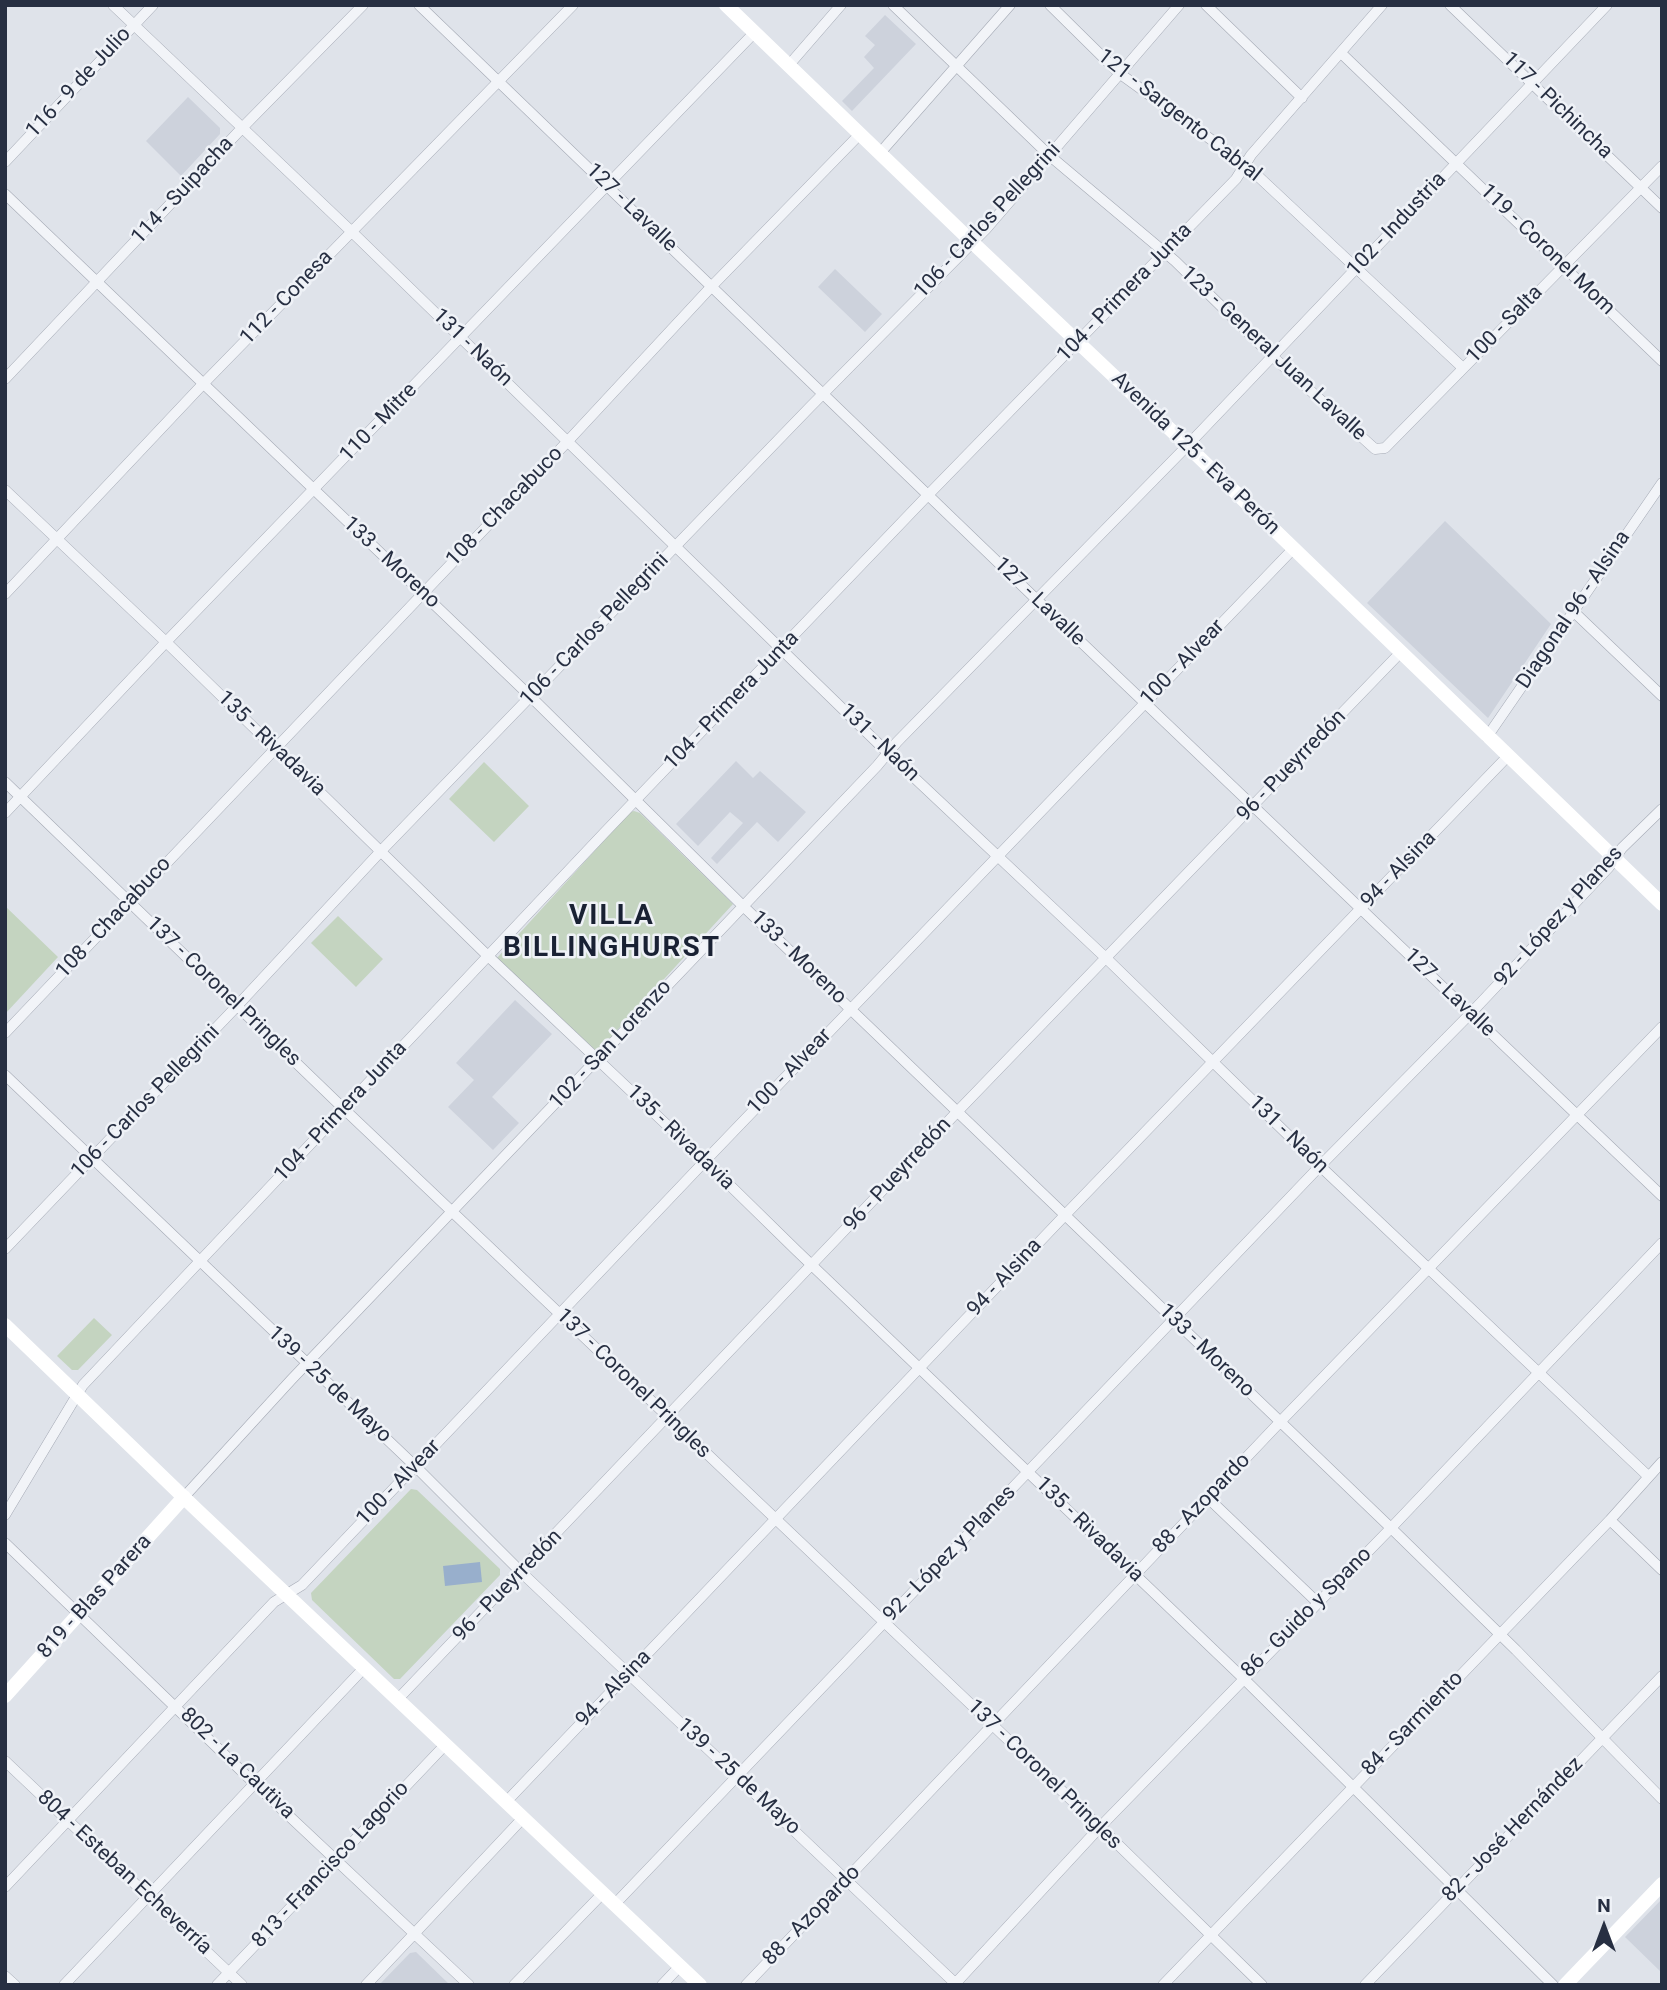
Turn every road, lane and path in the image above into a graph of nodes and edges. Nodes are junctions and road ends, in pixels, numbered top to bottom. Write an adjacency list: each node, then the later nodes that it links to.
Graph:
1 (113, 5): 16 (street, 131 - Naón)
2 (153, 5): 16 (street, 116 - 9 de Julio)
3 (362, 5): 25 (street, 114 - Suipacha)
4 (419, 5): 22 (street, 127 - Lavalle)
5 (573, 5): 22 (street, 112 - Conesa)
6 (726, 5): 17 (main road, Avenida 125 - Eva Perón)
7 (841, 5): 19 (street)
8 (893, 5): 20 (street, 123 - General Juan Lavalle)
9 (1010, 5): 20 (street)
10 (1050, 5): 21 (street, 121 - Sargento Cabral)
11 (1178, 5): 21 (street, 106 - Carlos Pellegrini)
12 (1206, 5): 24 (street)
13 (1382, 5): 18 (street, 104 - Primera Junta)
14 (1450, 5): 23 (street, 117 - Pichincha)
15 (1607, 5): 23 (street, 102 - Industria)
16 (134, 25): 25 (street, 131 - Naón); 29 (street, 116 - 9 de Julio)
17 (754, 33): 19 (main road, Avenida 125 - Eva Perón); 33 (street, 110 - Mitre)
18 (1341, 52): 24 (street, 104 - Primera Junta); 30 (street, 119 - Coronel Mom)
19 (789, 65): 26 (main road, Avenida 125 - Eva Perón)
20 (958, 66): 27 (street); 28 (street, 123 - General Juan Lavalle)
21 (1119, 73): 28 (street, 106 - Carlos Pellegrini); 31 (street, 121 - Sargento Cabral)
22 (499, 82): 33 (street, 127 - Lavalle); 37 (street, 112 - Conesa)
23 (1533, 82): 30 (street, 102 - Industria); 34 (street, 117 - Pichincha)
24 (1302, 98): 31 (street, 104 - Primera Junta)
25 (243, 127): 37 (street, 131 - Naón); 42 (street, 114 - Suipacha)
26 (860, 134): 27 (main road, Avenida 125 - Eva Perón); 43 (street, 108 - Chacabuco)
27 (880, 153): 38 (main road, Avenida 125 - Eva Perón)
28 (1050, 156): 38 (street, 106 - Carlos Pellegrini); 39 (street, 123 - General Juan Lavalle)
29 (5, 162)
30 (1457, 162): 40 (street, 119 - Coronel Mom); 41 (street, 102 - Industria)
31 (1245, 164): 39 (street, 104 - Primera Junta); 41 (street, 121 - Sargento Cabral)
32 (1662, 166): 34 (street, 100 - Salta)
33 (607, 184): 43 (street, 127 - Lavalle); 44 (street, 110 - Mitre)
34 (1641, 187): 36 (street, 117 - Pichincha); 40 (street, 100 - Salta)
35 (5, 194): 42 (street, 133 - Moreno)
36 (1662, 208)
37 (352, 232): 44 (street, 131 - Naón); 50 (street, 112 - Conesa)
38 (972, 242): 45 (main road, Avenida 125 - Eva Perón); 51 (street, 106 - Carlos Pellegrini)
39 (1165, 252): 45 (street, 104 - Primera Junta); 46 (street, 123 - General Juan Lavalle)
40 (1563, 265): 47 (street, 119 - Coronel Mom); 48 (street, 100 - Salta)
41 (1356, 268): 46 (street, 102 - Industria); 48 (street, 121 - Sargento Cabral)
42 (96, 282): 49 (street, 114 - Suipacha); 50 (street, 133 - Moreno)
43 (712, 286): 51 (street, 127 - Lavalle); 52 (street, 108 - Chacabuco)
44 (461, 337): 52 (street, 131 - Naón); 57 (street, 110 - Mitre)
45 (1077, 341): 53 (main road, Avenida 125 - Eva Perón); 58 (street, 104 - Primera Junta)
46 (1272, 356): 53 (street, 102 - Industria); 54 (street, 123 - General Juan Lavalle)
47 (1662, 361)
48 (1463, 368): 54 (street, 100 - Salta)
49 (5, 379)
50 (203, 384): 57 (street, 133 - Moreno); 59 (street, 112 - Conesa)
51 (823, 394): 58 (street, 127 - Lavalle); 60 (street, 106 - Carlos Pellegrini)
52 (568, 441): 60 (street, 131 - Naón); 62 (street, 108 - Chacabuco)
53 (1187, 446): 61 (main road, Avenida 125 - Eva Perón); 64 (street, 102 - San Lorenzo)
54 (1375, 449)
55 (1660, 489): 65 (street, Diagonal 96 - Alsina)
56 (5, 490): 59 (street, 135 - Rivadavia)
57 (314, 491): 62 (street, 133 - Moreno); 66 (street, 110 - Mitre)
58 (928, 495): 64 (street, 127 - Lavalle); 67 (street, 104 - Primera Junta)
59 (57, 539): 63 (street, 112 - Conesa); 66 (street, 135 - Rivadavia)
60 (676, 546): 67 (street, 131 - Naón); 69 (street, 106 - Carlos Pellegrini)
61 (1293, 549): 68 (main road, Avenida 125 - Eva Perón); 71 (street, 100 - Alvear)
62 (422, 593): 69 (street, 133 - Moreno); 73 (street, 108 - Chacabuco)
63 (5, 594)
64 (1037, 600): 71 (street, 127 - Lavalle); 74 (street, 102 - San Lorenzo)
65 (1574, 612): 70 (street); 72 (street, Diagonal 96 - Alsina)
66 (166, 642): 73 (street, 135 - Rivadavia); 77 (street, 110 - Mitre)
67 (782, 648): 74 (street, 131 - Naón); 78 (street, 104 - Primera Junta)
68 (1401, 652): 72 (main road, Avenida 125 - Eva Perón); 79 (street, 96 - Pueyrredón)
69 (530, 696): 78 (street, 133 - Moreno); 82 (street, 106 - Carlos Pellegrini)
70 (1662, 696)
71 (1145, 702): 79 (street, 127 - Lavalle); 83 (street, 100 - Alvear)
72 (1487, 737): 75 (main road, Avenida 125 - Eva Perón)
73 (275, 747): 82 (street, 135 - Rivadavia); 85 (street, 108 - Chacabuco)
74 (888, 753): 83 (street, 131 - Naón); 87 (street, 102 - San Lorenzo)
75 (1507, 757): 84 (main road, Avenida 125 - Eva Perón); 88 (street, 94 - Alsina)
76 (5, 782): 77 (street, 137 - Coronel Pringles)
77 (21, 797): 81 (street, 110 - Mitre); 85 (street, 137 - Coronel Pringles)
78 (636, 801): 87 (street, 133 - Moreno); 89 (street, 104 - Primera Junta)
79 (1253, 806): 88 (street, 127 - Lavalle); 90 (street, 96 - Pueyrredón)
80 (1662, 809): 84 (street, 92 - López y Planes)
81 (5, 813)
82 (381, 851): 89 (street, 135 - Rivadavia); 91 (street, 106 - Carlos Pellegrini)
83 (998, 856): 90 (street, 131 - Naón); 92 (street, 100 - Alvear)
84 (1615, 859): 86 (main road, Avenida 125 - Eva Perón); 93 (street, 92 - López y Planes)
85 (130, 901): 91 (street, 137 - Coronel Pringles); 95 (street, 108 - Chacabuco)
86 (1662, 904)
87 (742, 905): 92 (street, 133 - Moreno); 96 (street, 102 - San Lorenzo)
88 (1362, 909): 93 (street, 127 - Lavalle); 97 (street, 94 - Alsina)
89 (489, 957): 96 (street, 135 - Rivadavia); 99 (street, 104 - Primera Junta)
90 (1107, 959): 97 (street, 131 - Naón); 100 (street, 96 - Pueyrredón)
91 (237, 1006): 99 (street, 137 - Coronel Pringles); 102 (street, 106 - Carlos Pellegrini)
92 (851, 1009): 100 (street, 133 - Moreno); 103 (street, 100 - Alvear)
93 (1471, 1013): 101 (street, 127 - Lavalle); 104 (street, 92 - López y Planes)
94 (1662, 1027): 101 (street, 88 - Azopardo)
95 (5, 1033)
96 (597, 1059): 103 (street, 135 - Rivadavia); 106 (street, 102 - San Lorenzo)
97 (1213, 1062): 104 (street, 131 - Naón); 107 (street, 94 - Alsina)
98 (5, 1075): 102 (street, 139 - 25 de Mayo)
99 (344, 1109): 106 (street, 137 - Coronel Pringles); 110 (street, 104 - Primera Junta)
100 (957, 1112): 107 (street, 133 - Moreno); 111 (street, 96 - Pueyrredón)
101 (1577, 1115): 105 (street, 127 - Lavalle); 112 (street, 88 - Azopardo)
102 (92, 1158): 109 (street, 106 - Carlos Pellegrini); 110 (street, 139 - 25 de Mayo)
103 (705, 1161): 111 (street, 135 - Rivadavia); 113 (street, 100 - Alvear)
104 (1320, 1166): 112 (street, 131 - Naón); 114 (street, 92 - López y Planes)
105 (1662, 1196)
106 (452, 1212): 113 (street, 137 - Coronel Pringles); 116 (street, 102 - San Lorenzo)
107 (1066, 1214): 114 (street, 133 - Moreno); 117 (street, 94 - Alsina)
108 (1662, 1243): 118 (street, 86 - Guido y Spano)
109 (5, 1249)
110 (201, 1262): 116 (street, 139 - 25 de Mayo); 119 (street, 104 - Primera Junta)
111 (813, 1266): 117 (street, 135 - Rivadavia); 120 (street, 96 - Pueyrredón)
112 (1430, 1268): 118 (street, 131 - Naón); 121 (street, 88 - Azopardo)
113 (560, 1314): 120 (street, 137 - Coronel Pringles); 123 (street, 100 - Alvear)
114 (1172, 1319): 121 (street, 133 - Moreno); 124 (street, 92 - López y Planes)
115 (5, 1325): 119 (main road)
116 (306, 1365): 123 (street, 139 - 25 de Mayo); 126 (street, 102 - San Lorenzo)
117 (920, 1367): 124 (street, 135 - Rivadavia); 130 (street, 94 - Alsina)
118 (1540, 1372): 125 (street, 131 - Naón); 131 (street, 86 - Guido y Spano)
119 (77, 1393): 126 (main road); 128 (street, 104 - Primera Junta)
120 (668, 1416): 130 (street, 137 - Coronel Pringles); 134 (street, 96 - Pueyrredón)
121 (1280, 1422): 127 (street, 88 - Azopardo); 131 (street, 133 - Moreno)
122 (1662, 1462): 125 (street, 84 - Sarmiento)
123 (415, 1466): 134 (street, 139 - 25 de Mayo); 136 (street, 100 - Alvear)
124 (1029, 1472): 135 (street, 135 - Rivadavia); 139 (street, 92 - López y Planes)
125 (1648, 1476): 129 (street, 84 - Sarmiento)
126 (184, 1497): 136 (main road); 138 (main road, 819 - Blas Parera)
127 (1208, 1498): 135 (street, 88 - Azopardo); 137 (street)
128 (5, 1515)
129 (1610, 1520): 133 (street); 140 (street, 84 - Sarmiento)
130 (775, 1521): 139 (street, 137 - Coronel Pringles); 142 (street, 94 - Alsina)
131 (1391, 1528): 137 (street, 86 - Guido y Spano); 140 (street, 133 - Moreno)
132 (5, 1543): 138 (street, 802 - La Cautiva)
133 (1662, 1570)
134 (521, 1572): 142 (street, 139 - 25 de Mayo); 146 (street, 96 - Pueyrredón)
135 (1135, 1574): 144 (street, 135 - Rivadavia); 148 (street, 88 - Azopardo)
136 (287, 1594): 141 (main road); 147 (street, 100 - Alvear)
137 (1318, 1603): 144 (street, 86 - Guido y Spano)
138 (79, 1615): 145 (main road, 819 - Blas Parera); 147 (street, 802 - La Cautiva)
139 (884, 1623): 148 (street, 137 - Coronel Pringles); 152 (street, 92 - López y Planes)
140 (1500, 1634): 149 (street, 133 - Moreno); 154 (street, 84 - Sarmiento)
141 (364, 1668): 146 (main road); 153 (street)
142 (628, 1674): 152 (street, 139 - 25 de Mayo); 156 (street, 94 - Alsina)
143 (1662, 1675): 149 (street, 82 - José Hernández)
144 (1243, 1678): 154 (street, 135 - Rivadavia); 159 (street, 86 - Guido y Spano)
145 (5, 1696)
146 (398, 1699): 150 (main road)
147 (177, 1706): 153 (street, 802 - La Cautiva); 158 (street, 100 - Alvear)
148 (992, 1726): 159 (street, 137 - Coronel Pringles); 161 (street, 88 - Azopardo)
149 (1601, 1738): 155 (street, 133 - Moreno); 164 (street, 82 - José Hernández)
150 (445, 1745): 156 (main road); 160 (street, 813 - Francisco Lagorio)
151 (5, 1761): 158 (street, 804 - Esteban Echeverría)
152 (737, 1777): 161 (street, 139 - 25 de Mayo); 167 (street, 92 - López y Planes)
153 (256, 1784): 160 (street, 802 - La Cautiva); 166 (street)
154 (1352, 1787): 164 (street, 135 - Rivadavia); 169 (street, 84 - Sarmiento)
155 (1662, 1800)
156 (506, 1802): 157 (main road)
157 (523, 1818): 165 (main road); 168 (street)
158 (68, 1820): 163 (street, 100 - Alvear); 166 (street, 804 - Esteban Echeverría)
159 (1100, 1827): 169 (street, 137 - Coronel Pringles); 173 (street, 86 - Guido y Spano)
160 (337, 1859): 168 (street, 802 - La Cautiva); 171 (street, 813 - Francisco Lagorio)
161 (847, 1879): 173 (street, 139 - 25 de Mayo); 183 (street, 88 - Azopardo)
162 (1662, 1884): 188 (main road)
163 (5, 1887)
164 (1455, 1889): 186 (street, 82 - José Hernández); 187 (street, 135 - Rivadavia)
165 (603, 1893): 167 (main road); 180 (street)
166 (148, 1896): 171 (street, 804 - Esteban Echeverría); 175 (street)
167 (615, 1904): 170 (main road)
168 (414, 1933): 178 (street); 179 (street, 802 - La Cautiva)
169 (1210, 1935): 184 (street, 84 - Sarmiento); 185 (street, 137 - Coronel Pringles)
170 (680, 1966): 181 (street); 182 (main road)
171 (229, 1972): 176 (street, 813 - Francisco Lagorio); 177 (street, 804 - Esteban Echeverría)
172 (5, 1976): 174 (street)
173 (956, 1984)
174 (15, 1985)
175 (64, 1985)
176 (217, 1985)
177 (242, 1985)
178 (366, 1985)
179 (469, 1985)
180 (514, 1985)
181 (662, 1985)
182 (700, 1985)
183 (746, 1985)
184 (1163, 1985)
185 (1262, 1985)
186 (1365, 1985)
187 (1553, 1985)
188 (1564, 1985)

